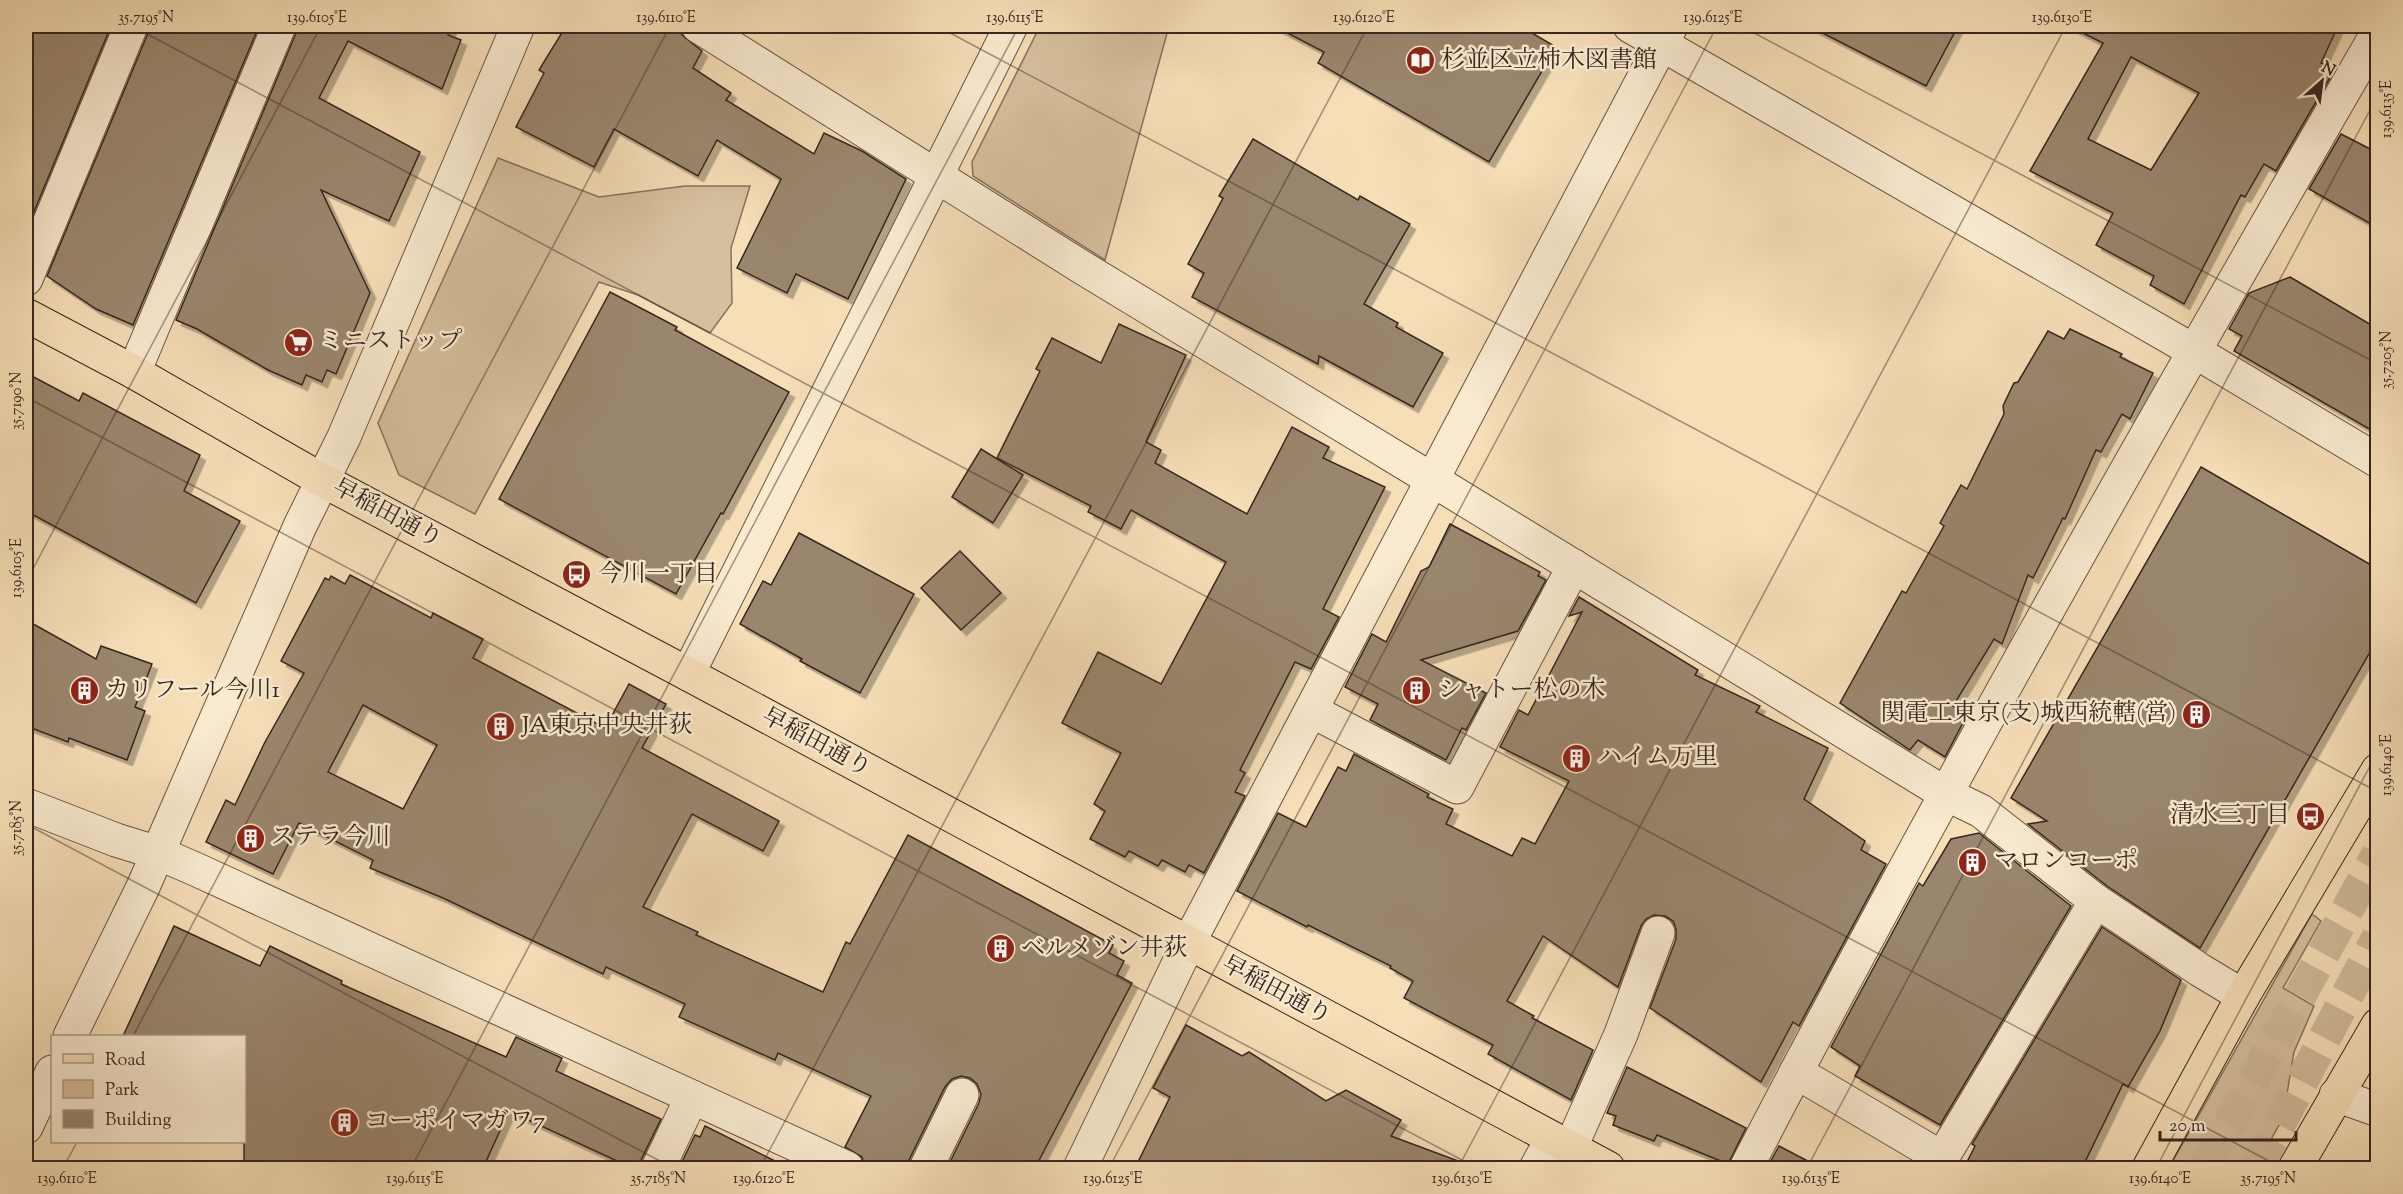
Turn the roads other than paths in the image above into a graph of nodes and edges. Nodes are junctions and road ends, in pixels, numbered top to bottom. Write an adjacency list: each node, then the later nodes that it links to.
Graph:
1 (131, 26): 10 (street)
2 (279, 26): 13 (street)
3 (518, 26): 16 (street)
4 (698, 26): 9 (street)
5 (1011, 26): 9 (street)
6 (1630, 26): 8 (street)
7 (2378, 32): 12 (street)
8 (1666, 35): 12 (street); 15 (street)
9 (935, 176): 15 (street); 18 (street)
10 (26, 279)
11 (26, 315): 13 (main road, 早稲田通り)
12 (2193, 351): 14 (street); 21 (street)
13 (134, 372): 16 (main road, 早稲田通り)
14 (2378, 461)
15 (1431, 478): 17 (street); 19 (street)
16 (322, 480): 18 (main road, 早稲田通り); 23 (street)
17 (1574, 566): 19 (street); 21 (street)
18 (688, 674): 26 (main road, 早稲田通り)
19 (1312, 711): 26 (street)
20 (2378, 770): 27 (main road)
21 (1947, 794): 24 (street); 30 (street)
22 (26, 805): 23 (street)
23 (158, 853): 29 (street); 34 (street)
24 (2096, 901): 27 (street); 30 (street)
25 (1658, 933): 37 (street)
26 (1188, 944): 37 (main road, 早稲田通り); 41 (street)
27 (2243, 996): 45 (main road)
28 (2378, 1025): 33 (main road)
29 (70, 1035)
30 (1796, 1072): 44 (street)
31 (51, 1074): 36 (street)
32 (962, 1095): 40 (street)
33 (2336, 1095): 35 (street); 46 (main road)
34 (692, 1097): 38 (street); 39 (street)
35 (2378, 1110)
36 (26, 1127)
37 (1561, 1144): 42 (street); 43 (main road, 早稲田通り)
38 (658, 1168)
39 (848, 1168)
40 (926, 1168)
41 (1080, 1168)
42 (1536, 1168)
43 (1608, 1168)
44 (1746, 1168)
45 (2149, 1168)
46 (2295, 1168)

